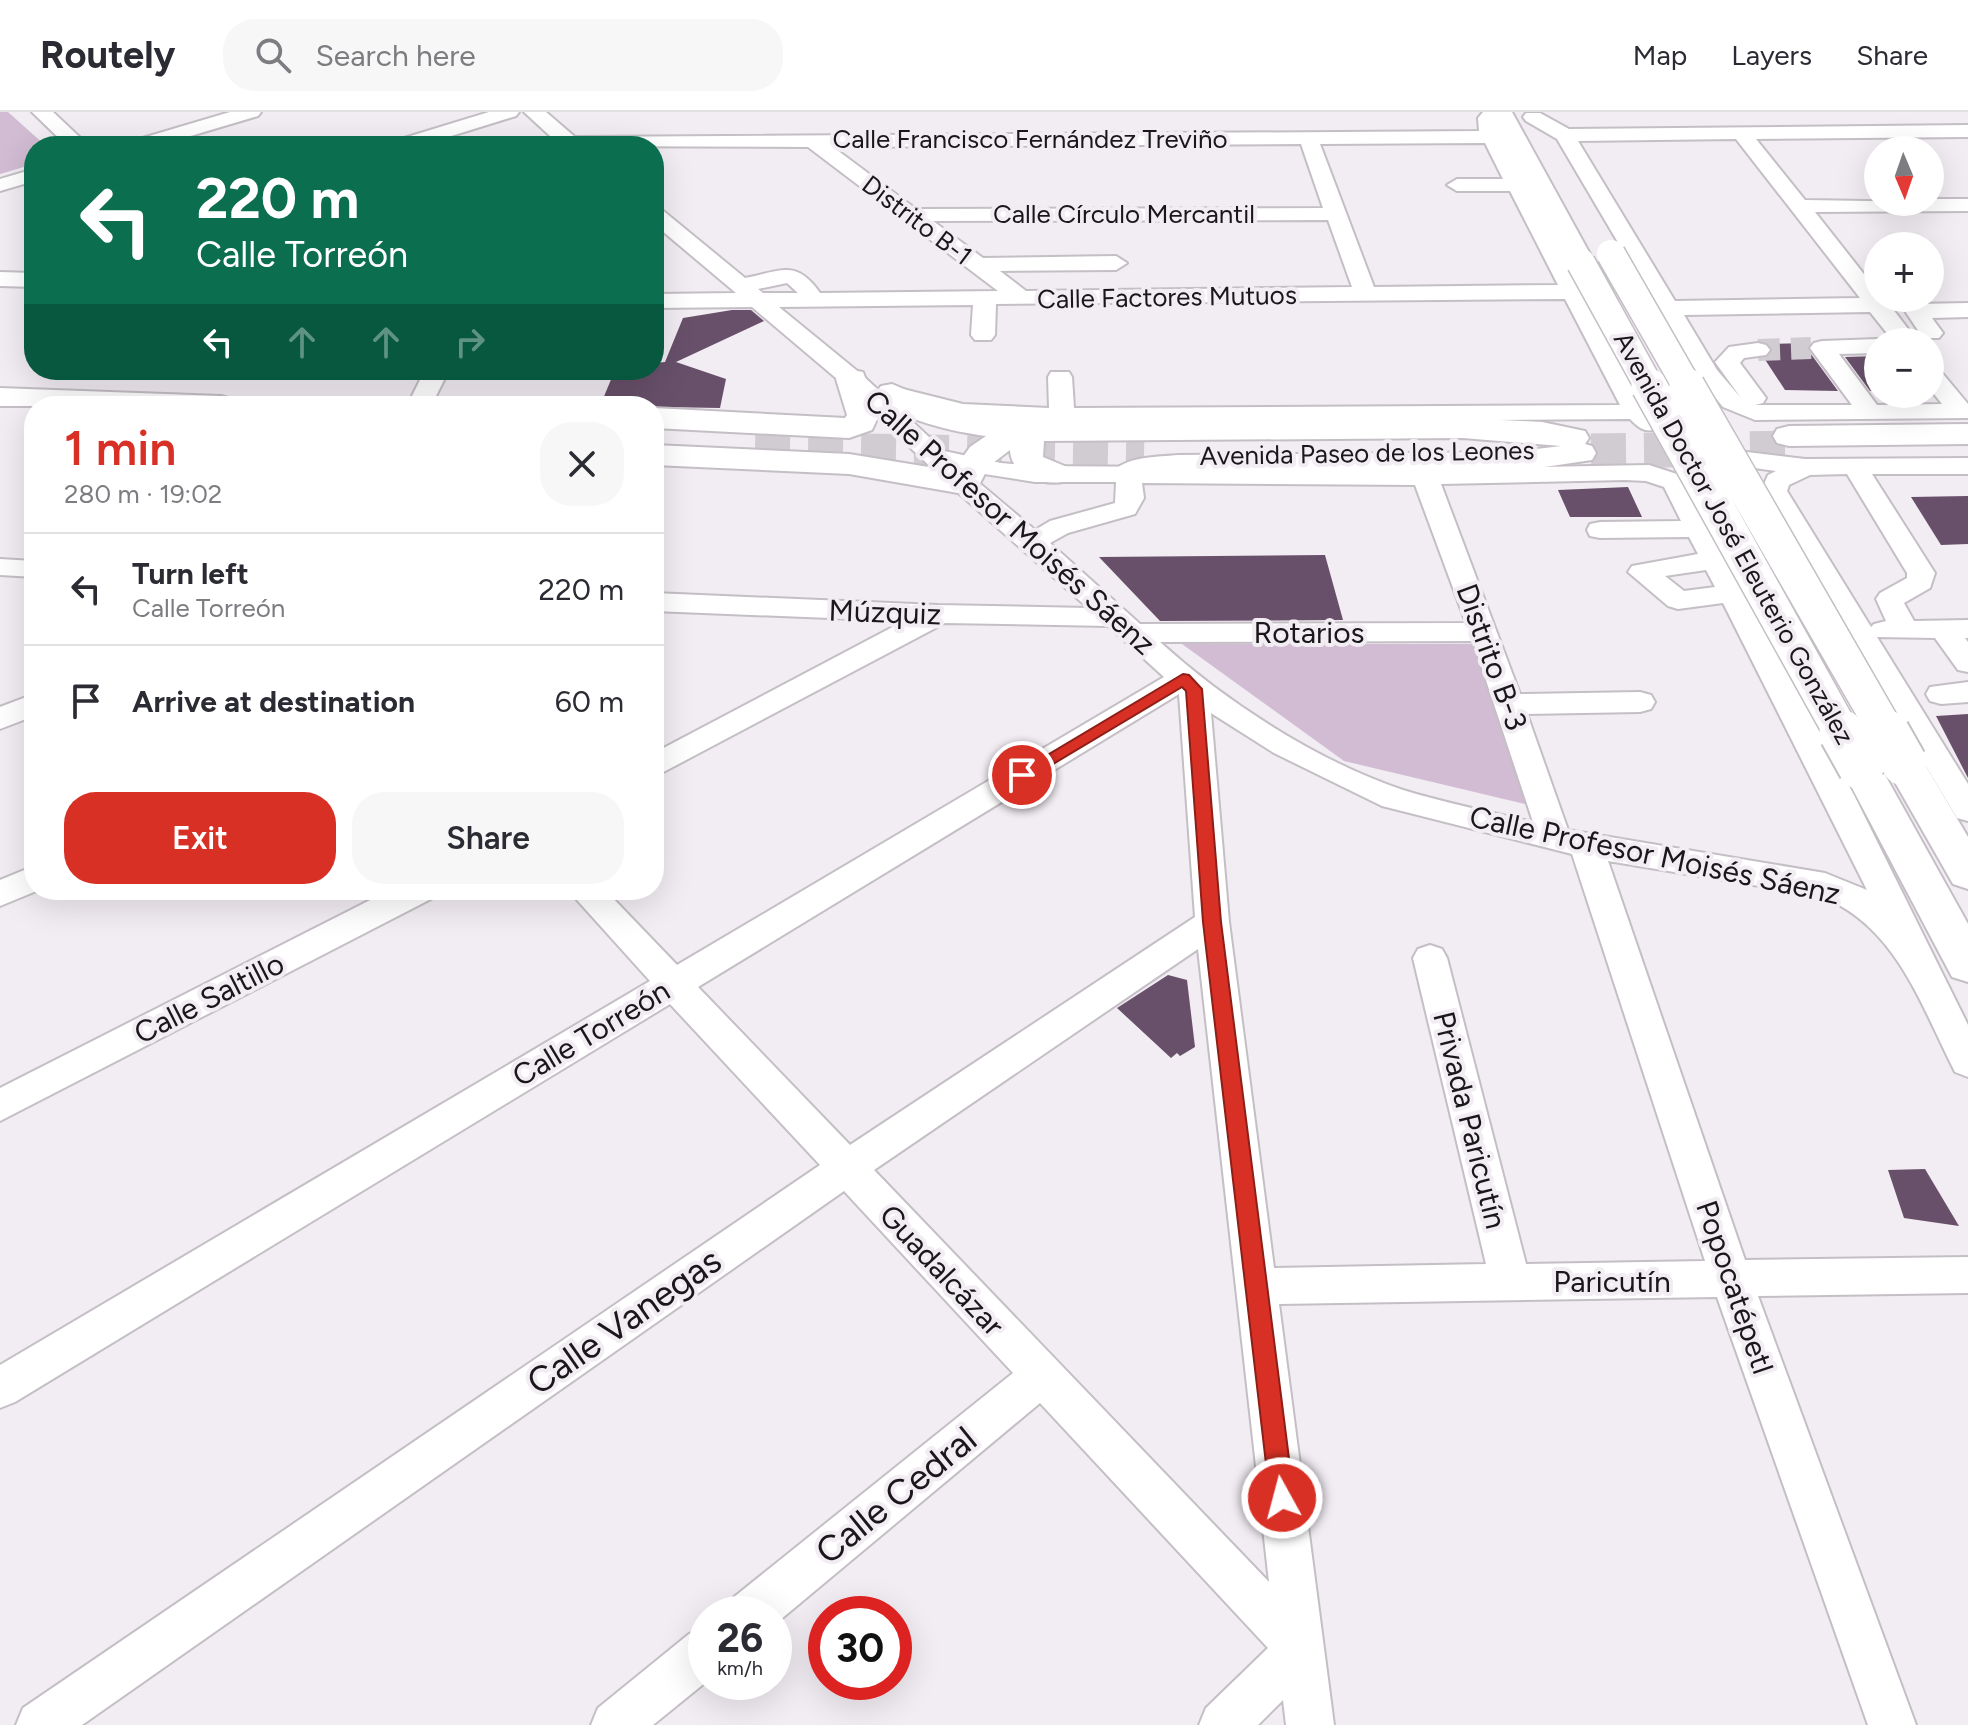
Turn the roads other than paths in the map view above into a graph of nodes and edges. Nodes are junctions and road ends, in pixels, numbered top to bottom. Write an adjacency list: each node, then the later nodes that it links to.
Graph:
1 (42, 112): 13 (street)
2 (251, 112): 14 (street)
3 (509, 112): 15 (street)
4 (534, 112): 16 (street)
5 (1493, 112): 8 (street)
6 (1893, 112): 10 (street)
7 (1532, 115): 12 (street); 31 (main road, Avenida Doctor José Eleuterio González)
8 (1496, 124): 17 (street, Calle Francisco Fernández Treviño); 23 (street); 31 (main road, Avenida Doctor José Eleuterio González)
9 (1968, 131): 10 (street)
10 (1911, 132): 11 (street)
11 (1741, 133): 12 (street); 25 (street)
12 (1565, 135): 45 (street)
13 (68, 136)
14 (170, 136)
15 (431, 136)
16 (562, 136)
17 (1308, 137): 18 (street, Calle Francisco Fernández Treviño); 26 (street)
18 (812, 141): 19 (street, Calle Francisco Fernández Treviño); 27 (street, Distrito B-1)
19 (664, 143)
20 (24, 178): 21 (street)
21 (0, 185)
22 (1457, 185): 23 (street)
23 (1516, 185): 31 (street)
24 (1968, 205): 25 (street)
25 (1801, 206): 34 (street)
26 (1335, 214): 27 (street, Calle Círculo Mercantil); 38 (street)
27 (912, 215): 30 (street, Distrito B-1)
28 (664, 225): 35 (street, Calle Profesor Moisés Sáenz)
29 (1116, 263): 30 (street)
30 (977, 265): 39 (street, Distrito B-1)
31 (1588, 270): 38 (street, Calle Factores Mutuos); 63 (street); 106 (main road, Avenida Doctor José Eleuterio González, bridge); 113 (main road, Avenida Doctor José Eleuterio González, bridge)
32 (0, 279): 33 (street)
33 (24, 280)
34 (1864, 284)
35 (742, 285): 43 (street, Calle Profesor Moisés Sáenz); 44 (street)
36 (1944, 293): 37 (street)
37 (1968, 293)
38 (1366, 295): 39 (street, Calle Factores Mutuos)
39 (1022, 298): 40 (street, Calle Factores Mutuos)
40 (985, 299): 44 (street, Calle Factores Mutuos); 50 (street)
41 (1864, 299): 45 (street)
42 (664, 301): 43 (street, Calle Factores Mutuos)
43 (761, 301): 44 (street, Calle Factores Mutuos); 56 (street, Calle Profesor Moisés Sáenz)
44 (815, 301)
45 (1668, 308): 53 (street)
46 (1968, 310): 47 (street)
47 (1928, 328)
48 (1968, 332): 49 (street)
49 (1944, 333)
50 (983, 335)
51 (1864, 346): 61 (street)
52 (1758, 350): 54 (street)
53 (1700, 362): 54 (street); 73 (street)
54 (1727, 362): 73 (street)
55 (1060, 377): 69 (street)
56 (852, 379): 58 (street); 70 (main road); 72 (street, Calle Profesor Moisés Sáenz)
57 (1944, 391): 68 (street)
58 (892, 393): 69 (main road)
59 (0, 397): 60 (main road)
60 (24, 398)
61 (1864, 406)
62 (1866, 408): 64 (street)
63 (1636, 412): 69 (street); 73 (street)
64 (1870, 413): 68 (street); 73 (street)
65 (0, 414): 66 (main road)
66 (24, 415)
67 (664, 419): 70 (main road)
68 (1965, 419): 73 (main road)
69 (1060, 421): 77 (main road); 81 (main road); 82 (main road)
70 (849, 428): 78 (main road)
71 (664, 431): 74 (main road)
72 (911, 435): 78 (main road); 82 (street, Calle Profesor Moisés Sáenz)
73 (1790, 441): 75 (main road); 80 (street); 84 (street)
74 (664, 444)
75 (1968, 447)
76 (664, 455): 78 (main road)
77 (1140, 457): 81 (street); 83 (street); 87 (street)
78 (850, 462): 82 (main road)
79 (1968, 466): 80 (street)
80 (1855, 467): 94 (street)
81 (1055, 474): 82 (street)
82 (967, 475): 87 (street, Calle Profesor Moisés Sáenz)
83 (1425, 477): 86 (street); 96 (street, Distrito B-3)
84 (1792, 520): 86 (street); 92 (street)
85 (1600, 530): 86 (street)
86 (1700, 530): 88 (street)
87 (1033, 542): 93 (street, Calle Profesor Moisés Sáenz)
88 (1715, 560): 89 (street); 89 (street)
89 (1736, 601): 92 (street); 114 (street)
90 (664, 602): 91 (street, Múzquiz)
91 (938, 614): 93 (street, Múzquiz); 103 (street)
92 (1852, 619): 94 (street); 104 (street)
93 (1125, 625): 96 (street, Rotarios); 98 (street, Calle Profesor Moisés Sáenz)
94 (1905, 630): 95 (street)
95 (1956, 630): 97 (street)
96 (1484, 632): 100 (street, Distrito B-3)
97 (1968, 663)
98 (1188, 684): 105 (street, Calle Profesor Moisés Sáenz); 111 (street); 115 (street, Calle Torreón)
99 (1640, 702): 100 (street)
100 (1509, 704): 105 (street, Distrito B-3)
101 (24, 708): 102 (street)
102 (0, 719)
103 (664, 761)
104 (1968, 810)
105 (1571, 842): 114 (street, Calle Profesor Moisés Sáenz); 121 (street, Popocatépetl)
106 (1968, 873)
107 (24, 883): 108 (street)
108 (0, 894)
109 (400, 900): 117 (street, Calle Saltillo)
110 (594, 900): 115 (street, Guadalcázar)
111 (1212, 922): 118 (street, Calle Vanegas); 122 (street)
112 (1430, 958): 120 (street, Privada Paricutín)
113 (1968, 965)
114 (1923, 967): 116 (street)
115 (673, 984): 118 (street, Guadalcázar); 124 (street, Calle Torreón)
116 (1968, 1062)
117 (0, 1106)
118 (847, 1168): 123 (street, Guadalcázar); 128 (street, Calle Vanegas)
119 (1968, 1275): 121 (street, Paricutín)
120 (1510, 1281): 121 (street, Paricutín); 122 (street, Paricutín)
121 (1732, 1281): 132 (street, Popocatépetl)
122 (1256, 1286): 126 (street)
123 (1042, 1375): 125 (street, Calle Cedral); 126 (street, Guadalcázar)
124 (0, 1388)
125 (773, 1596)
126 (1301, 1649): 130 (street); 131 (street)
127 (688, 1666): 129 (street)
128 (40, 1725)
129 (615, 1725)
130 (1223, 1725)
131 (1310, 1725)
132 (1892, 1725)

